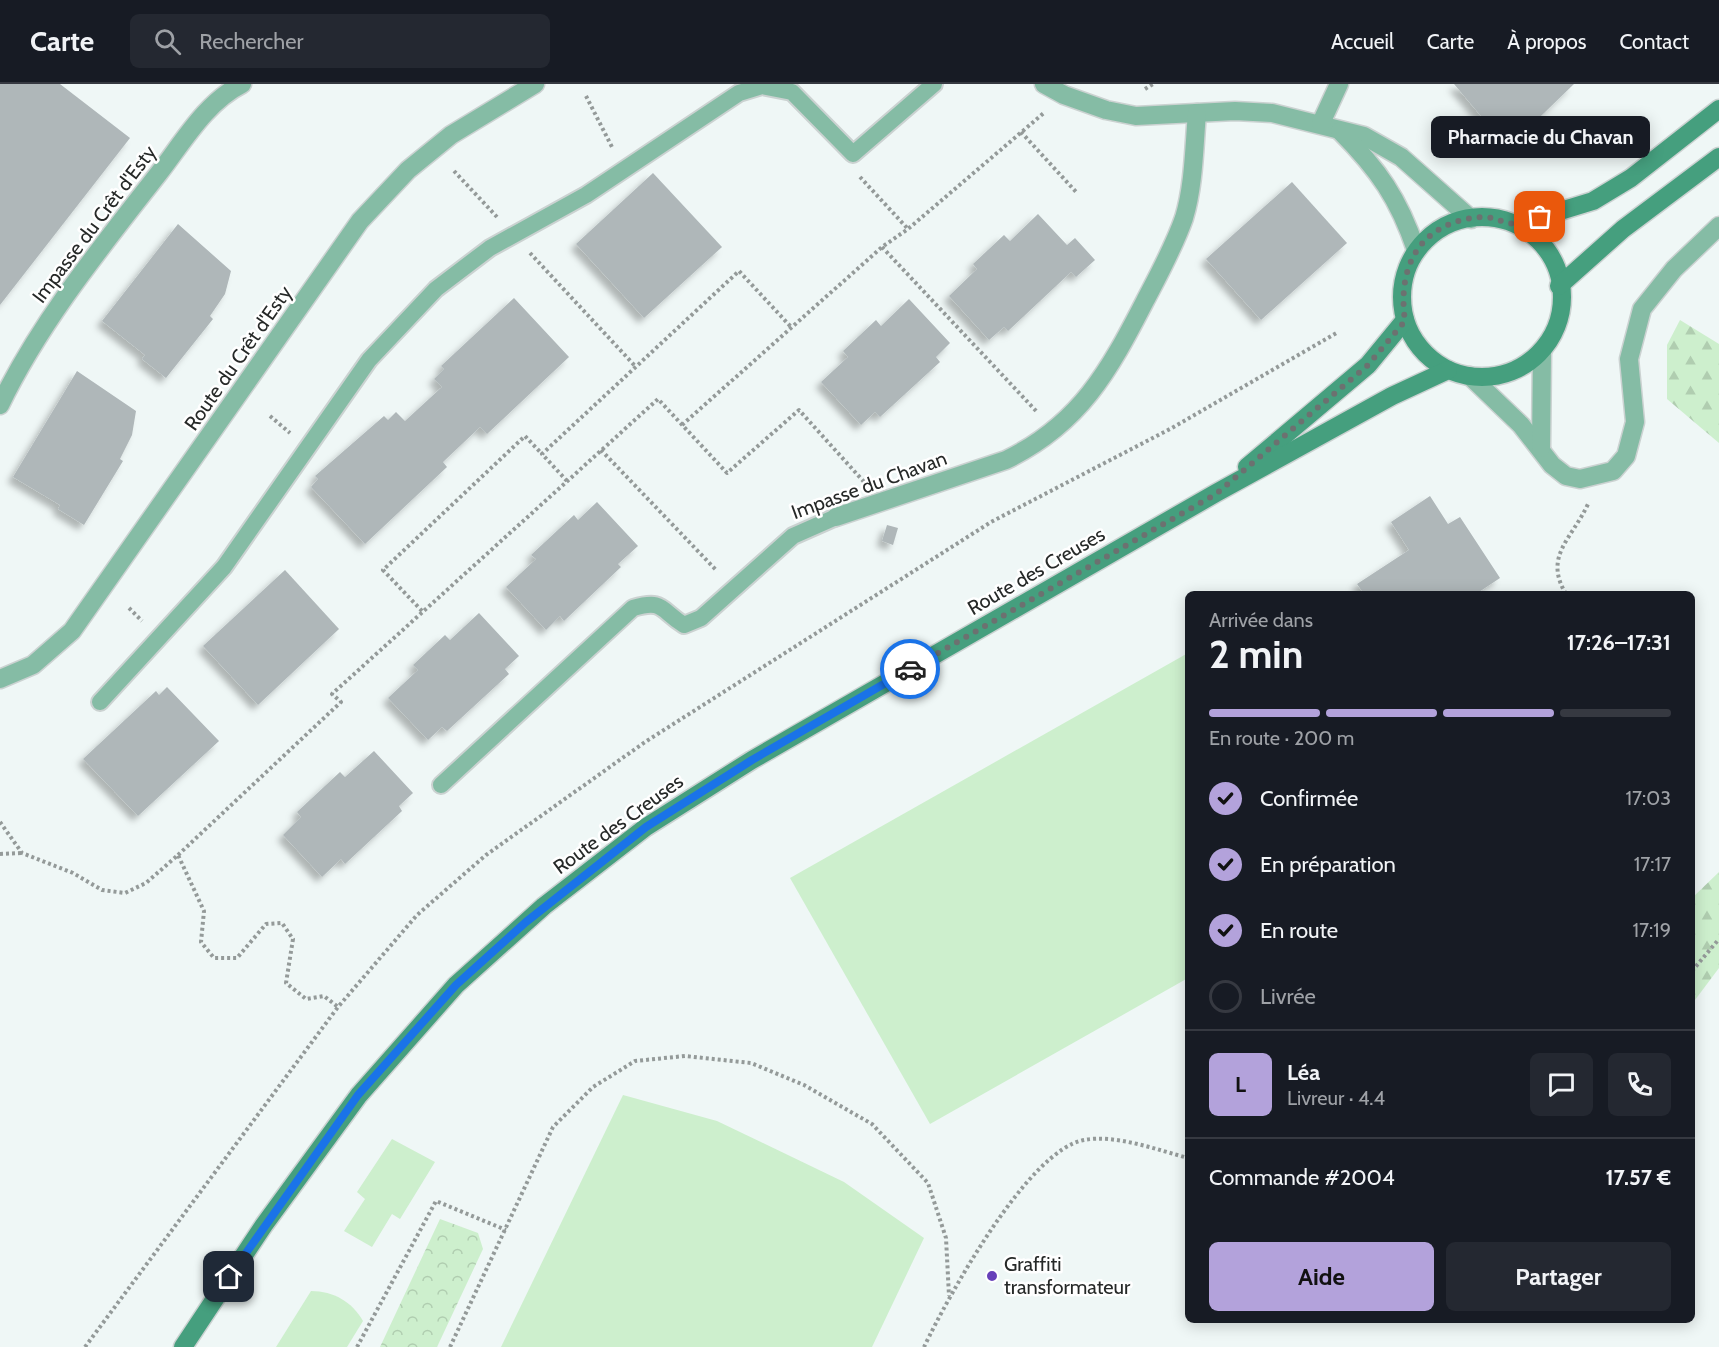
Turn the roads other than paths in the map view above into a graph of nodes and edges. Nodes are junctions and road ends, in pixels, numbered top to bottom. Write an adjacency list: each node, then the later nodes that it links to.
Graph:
1 (242, 84): 20 (street, Impasse du Crêt d'Esty)
2 (535, 84): 24 (street, Route du Crêt d'Esty)
3 (934, 84): 25 (lane)
4 (1044, 84): 7 (street)
5 (1340, 84): 8 (street)
6 (1719, 110): 12 (main road)
7 (1197, 113): 8 (street); 23 (street, Impasse du Chavan)
8 (1322, 123): 9 (street)
9 (1340, 131): 11 (street); 14 (street)
10 (1719, 157): 15 (main road)
11 (1471, 219): 12 (main road); 14 (main road)
12 (1518, 224): 15 (main road)
13 (1719, 226): 21 (street)
14 (1416, 250): 16 (main road)
15 (1559, 286): 17 (main road)
16 (1405, 321): 18 (main road); 22 (main road, Route des Creuses)
17 (1542, 351): 19 (main road); 21 (street)
18 (1448, 370): 19 (main road); 22 (main road, Route des Creuses)
19 (1470, 376): 21 (street)
20 (0, 405)
21 (1541, 448)
22 (1216, 494): 27 (main road, Route des Creuses)
23 (836, 516): 26 (lane, Impasse du Chavan)
24 (0, 679)
25 (100, 702)
26 (441, 785)
27 (183, 1347)

